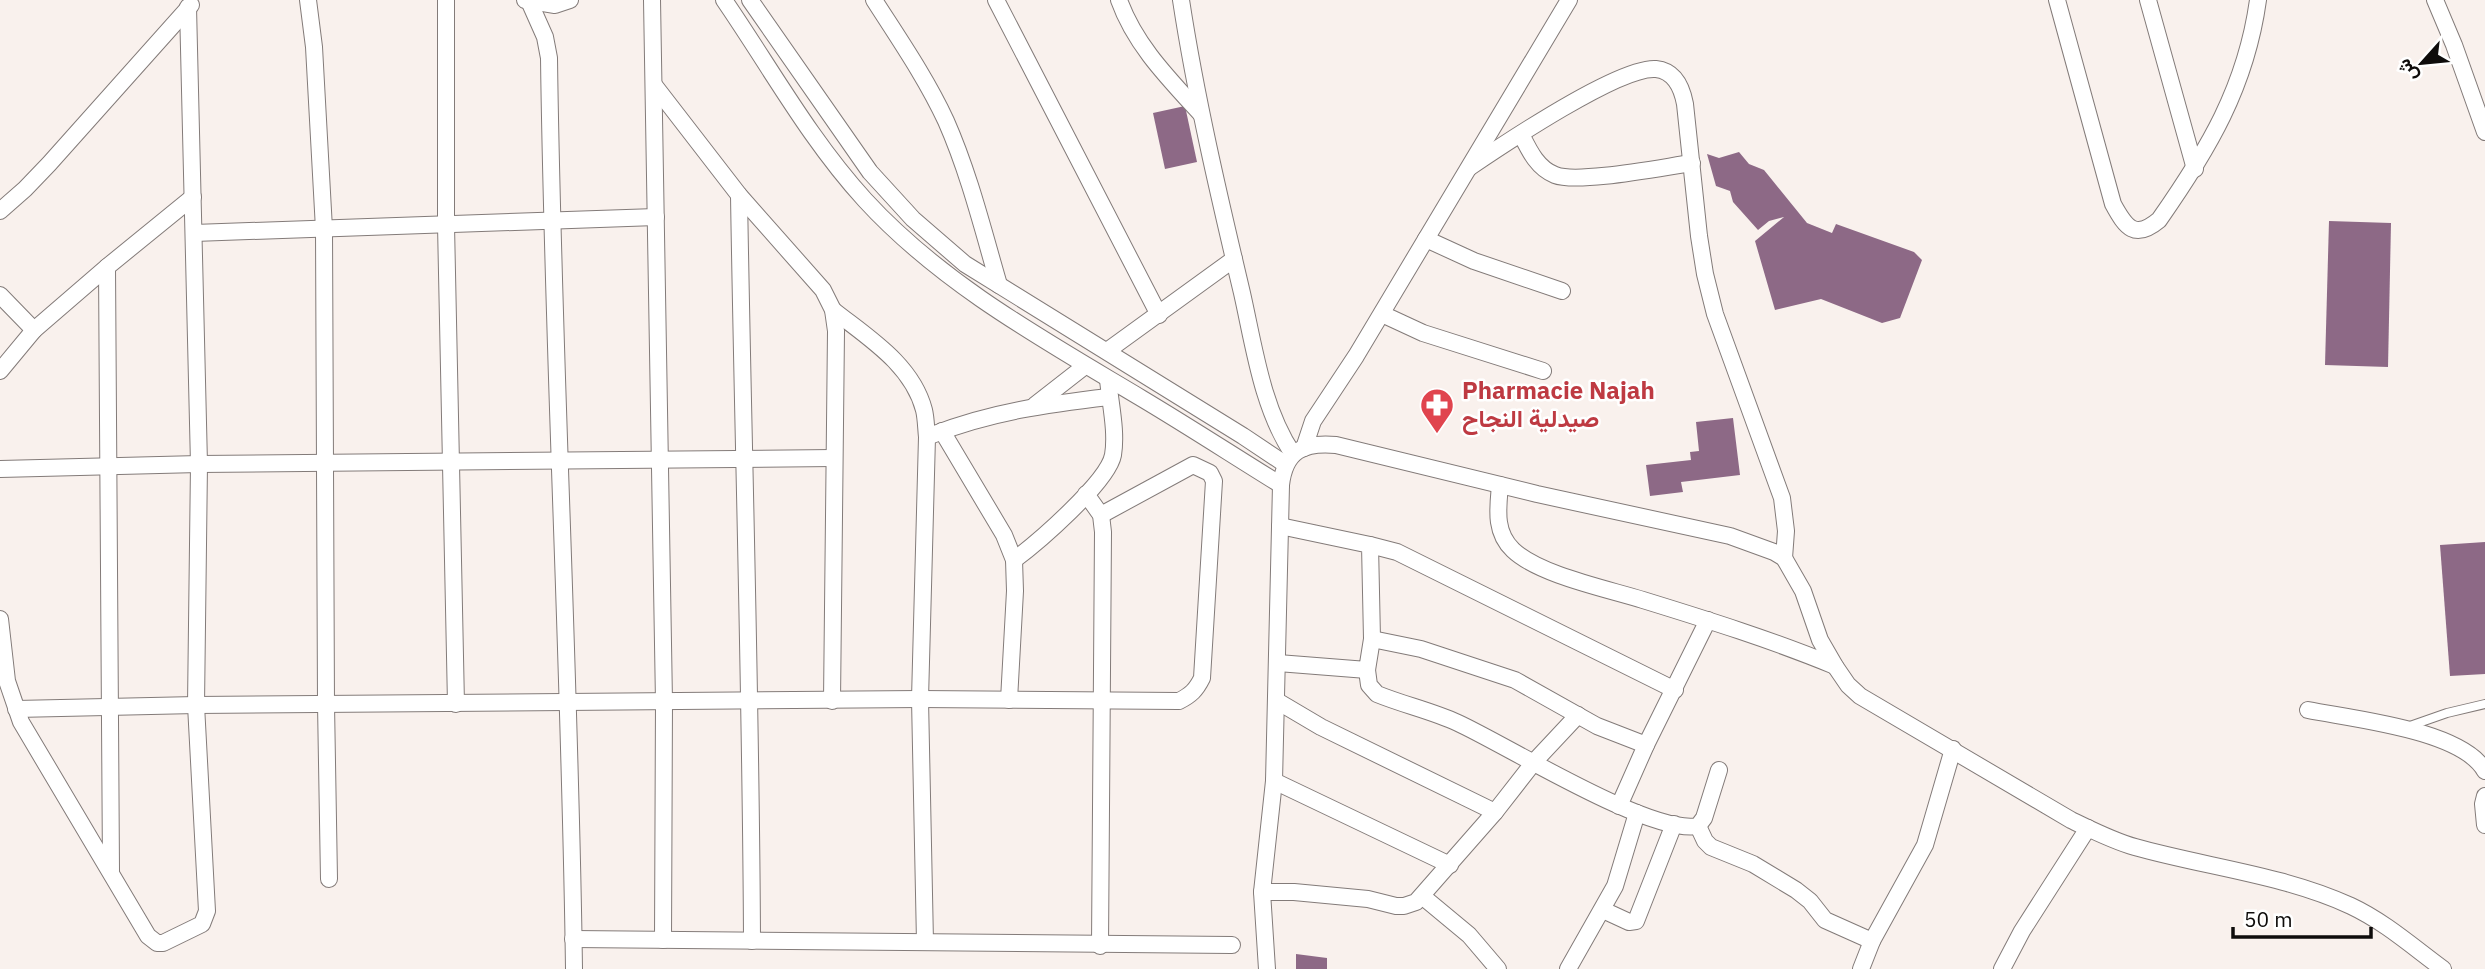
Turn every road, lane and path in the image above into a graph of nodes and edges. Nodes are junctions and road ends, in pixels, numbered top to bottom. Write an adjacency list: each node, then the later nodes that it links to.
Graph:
1 (308, 0): 31 (street)
2 (446, 0): 30 (street)
3 (570, 0): 16 (street)
4 (652, 0): 18 (street)
5 (724, 0): 44 (street)
6 (750, 0): 36 (street)
7 (874, 0): 36 (street)
8 (996, 0): 41 (street)
9 (1119, 0): 19 (street)
10 (1181, 0): 19 (street)
11 (1569, 0): 23 (street)
12 (2057, 0): 24 (street)
13 (2148, 0): 24 (street)
14 (2258, 0): 24 (street)
15 (2435, 0): 20 (street)
16 (527, 1): 29 (street)
17 (192, 3): 26 (street); 27 (street)
18 (654, 85): 25 (street); 28 (street)
19 (1202, 115): 34 (street)
20 (2485, 132)
21 (1521, 134): 22 (street); 22 (street); 23 (street)
22 (1692, 163): 67 (street)
23 (1470, 167): 33 (street)
24 (2195, 169)
25 (739, 195): 39 (street); 54 (street)
26 (193, 197): 32 (street); 35 (street)
27 (0, 211)
28 (656, 217): 29 (street); 53 (street)
29 (551, 221): 30 (street); 56 (street)
30 (446, 225): 31 (street); 55 (street)
31 (324, 229): 32 (street); 57 (street)
32 (194, 233): 58 (street)
33 (1426, 239): 37 (street); 40 (street)
34 (1234, 259): 41 (street); 51 (street)
35 (107, 267): 42 (street); 59 (street)
36 (999, 285): 43 (street)
37 (1562, 291)
38 (0, 295): 42 (street)
39 (833, 310): 50 (street); 52 (street)
40 (1382, 314): 46 (street); 51 (street)
41 (1159, 316): 43 (street)
42 (34, 330): 45 (street)
43 (1107, 351): 51 (street)
44 (1085, 366): 47 (street); 49 (street)
45 (0, 371)
46 (1543, 371)
47 (1108, 379): 48 (street); 61 (street)
48 (1109, 397): 49 (street); 63 (street)
49 (1035, 405): 50 (street)
50 (934, 434): 68 (street); 76 (street)
51 (1294, 456): 61 (street); 62 (street)
52 (834, 458): 54 (street); 78 (street)
53 (660, 459): 54 (street); 56 (street); 82 (street)
54 (743, 459): 77 (street)
55 (451, 462): 56 (street); 57 (street); 85 (street)
56 (558, 462): 83 (street)
57 (324, 463): 58 (street); 84 (street)
58 (199, 464): 59 (street); 87 (street)
59 (108, 466): 60 (street); 88 (street)
60 (0, 469)
61 (1281, 485): 65 (street)
62 (1500, 485): 67 (street); 70 (street)
63 (1086, 494): 64 (street); 68 (street)
64 (1101, 515): 80 (street); 80 (street)
65 (1280, 526): 66 (street); 72 (street)
66 (1370, 545): 71 (street); 75 (street)
67 (1784, 558): 73 (street)
68 (1014, 560): 79 (street)
69 (0, 619): 89 (street)
70 (1708, 620): 73 (street); 75 (street)
71 (1371, 639): 74 (street); 91 (street)
72 (1278, 663): 74 (street); 81 (street)
73 (1835, 666): 94 (street)
74 (1367, 670): 95 (street)
75 (1675, 690): 93 (street)
76 (920, 699): 78 (street); 79 (street); 117 (street)
77 (751, 701): 78 (street); 82 (street); 115 (street)
78 (832, 701)
79 (1009, 701): 80 (street)
80 (1101, 701): 119 (street)
81 (1277, 701): 98 (street); 101 (street)
82 (664, 702): 83 (street); 114 (street)
83 (568, 703): 85 (street); 113 (street)
84 (326, 704): 85 (street); 87 (street); 109 (street)
85 (456, 704)
86 (2485, 704): 92 (lane)
87 (196, 705): 88 (street); 108 (street)
88 (110, 707): 89 (street); 108 (street)
89 (16, 709): 108 (street)
90 (2308, 710): 92 (street)
91 (1578, 715): 93 (street); 95 (street)
92 (2404, 728): 97 (street)
93 (1646, 745): 100 (street)
94 (1952, 749): 106 (street); 116 (street)
95 (1534, 762): 100 (street); 101 (street)
96 (1719, 769): 105 (street)
97 (2485, 771)
98 (1274, 780): 107 (street); 110 (street)
99 (2485, 796): 104 (street)
100 (1619, 806): 102 (street)
101 (1495, 812): 107 (street)
102 (1637, 813): 103 (street); 112 (street)
103 (1674, 824): 105 (street); 112 (street)
104 (2485, 825)
105 (1699, 827): 116 (street)
106 (2088, 828): 125 (street); 126 (street)
107 (1450, 865): 111 (street)
108 (111, 873)
109 (329, 879)
110 (1262, 892): 111 (street); 121 (street)
111 (1422, 895): 122 (street)
112 (1603, 910): 123 (street)
113 (573, 939): 114 (street); 120 (street)
114 (663, 940): 115 (street)
115 (752, 941): 117 (street)
116 (1872, 941): 124 (street)
117 (925, 943): 119 (street)
118 (1232, 945): 119 (street)
119 (1100, 946)
120 (574, 969)
121 (1267, 969)
122 (1498, 969)
123 (1568, 969)
124 (1861, 969)
125 (2003, 969)
126 (2443, 969)

